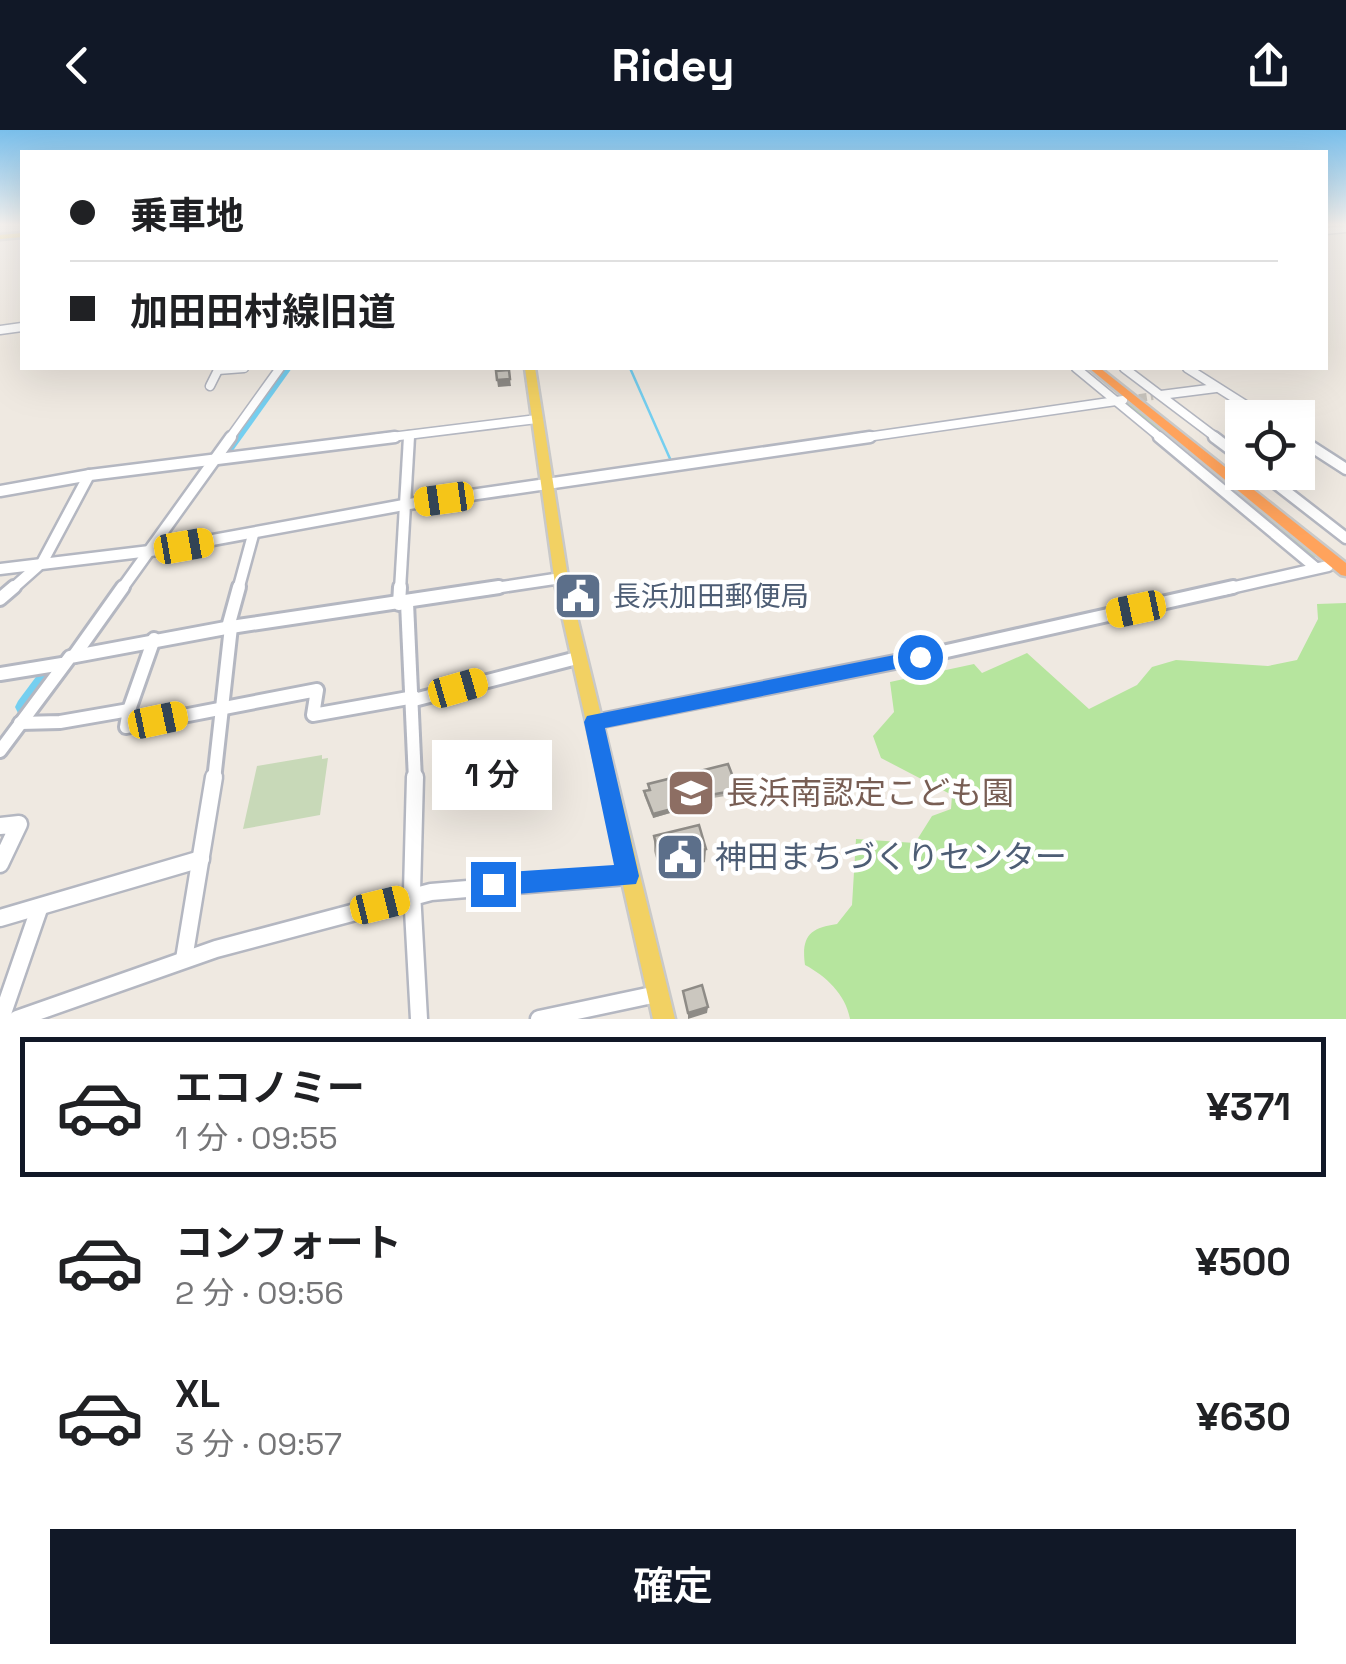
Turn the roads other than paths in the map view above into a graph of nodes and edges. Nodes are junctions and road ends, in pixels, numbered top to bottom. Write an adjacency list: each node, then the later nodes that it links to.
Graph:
1 (218, 370): 9 (street)
2 (279, 370): 18 (street)
3 (530, 370): 14 (main road)
4 (1079, 370): 13 (street)
5 (1096, 370): 31 (highway)
6 (1108, 370): 28 (highway)
7 (1126, 370): 11 (street)
8 (1190, 370): 12 (street)
9 (210, 386)
10 (1214, 388): 11 (street)
11 (1157, 396): 16 (street)
12 (1238, 400)
13 (1119, 401): 21 (street); 43 (street)
14 (538, 419): 15 (street); 21 (main road)
15 (409, 436): 18 (street); 24 (street)
16 (1225, 446)
17 (1315, 449): 19 (street)
18 (220, 458): 20 (street); 27 (street)
19 (1346, 469)
20 (89, 475): 22 (street); 29 (street)
21 (548, 486): 24 (street); 32 (main road)
22 (0, 490)
23 (1284, 490): 26 (street)
24 (404, 505): 25 (street); 34 (street)
25 (254, 534): 27 (street); 35 (street)
26 (1346, 538)
27 (152, 551): 29 (street); 38 (street)
28 (1346, 558)
29 (42, 563): 30 (street); 33 (street)
30 (0, 569)
31 (1346, 571)
32 (561, 581): 34 (street); 37 (main road)
33 (0, 599)
34 (403, 603): 35 (street); 40 (street)
35 (230, 627): 36 (street); 41 (street)
36 (154, 639): 38 (street); 42 (street)
37 (577, 658): 40 (street); 43 (main road)
38 (68, 660): 39 (street); 44 (street)
39 (0, 674)
40 (414, 698): 41 (street); 50 (street)
41 (224, 706): 42 (street); 47 (street)
42 (129, 710): 44 (street)
43 (594, 722): 49 (main road)
44 (20, 723): 45 (street)
45 (0, 751)
46 (0, 826): 48 (street)
47 (201, 858): 51 (street); 53 (street)
48 (0, 864)
49 (628, 876): 50 (street); 54 (main road)
50 (413, 897): 53 (street); 57 (street)
51 (39, 909): 52 (street); 55 (street)
52 (0, 918)
53 (184, 959): 56 (street)
54 (657, 994): 58 (street); 59 (main road)
55 (1, 1019)
56 (17, 1019)
57 (420, 1019)
58 (539, 1019)
59 (664, 1019)

